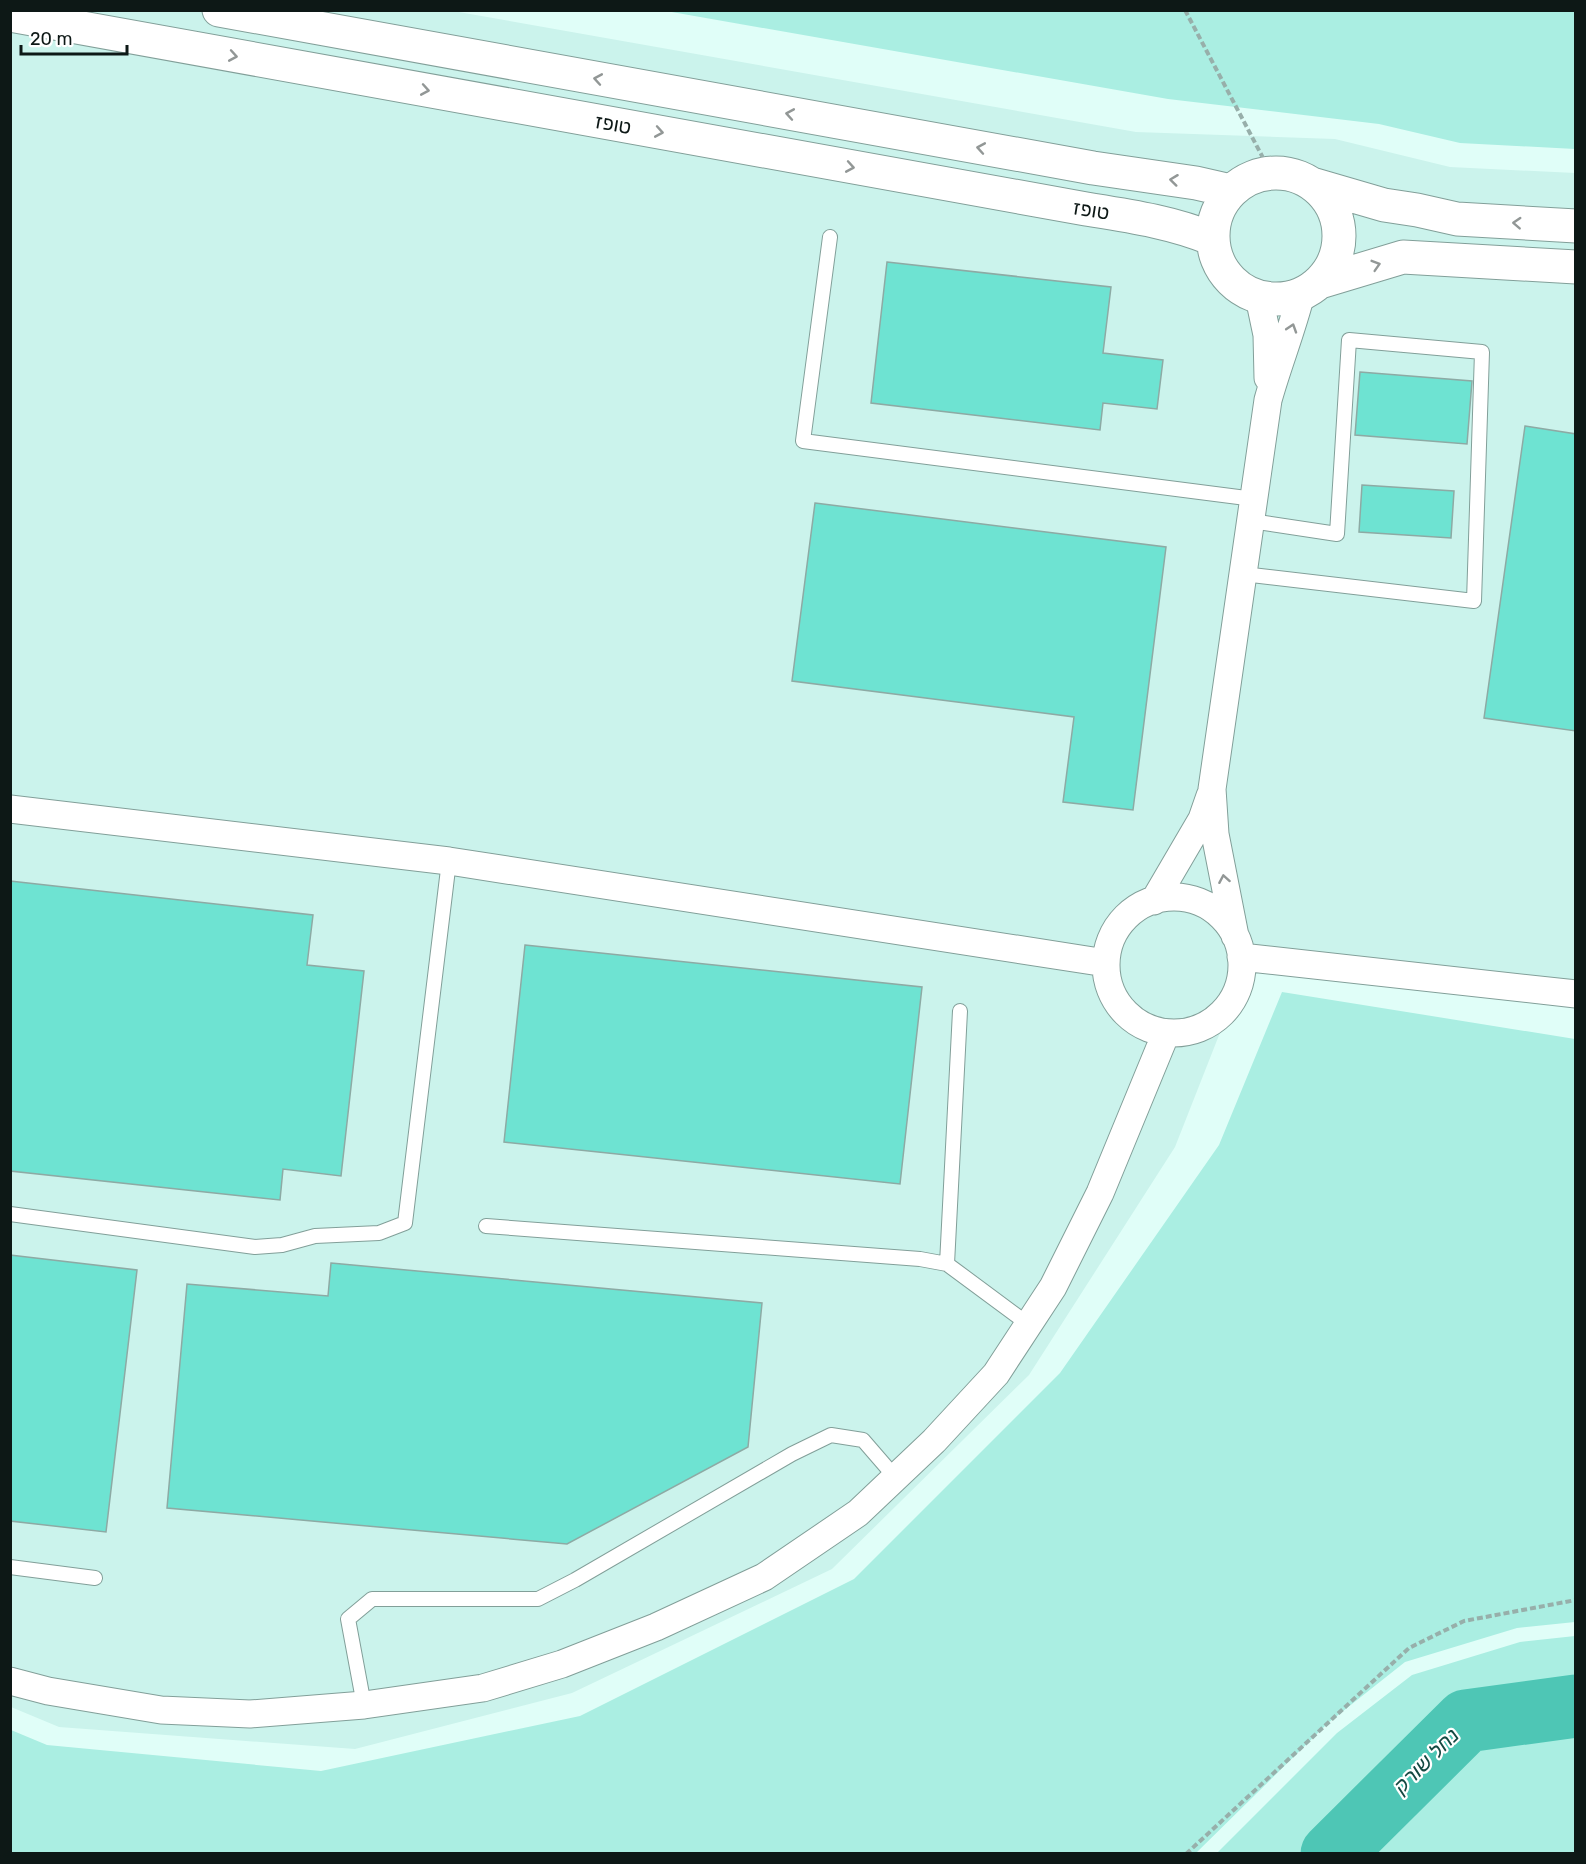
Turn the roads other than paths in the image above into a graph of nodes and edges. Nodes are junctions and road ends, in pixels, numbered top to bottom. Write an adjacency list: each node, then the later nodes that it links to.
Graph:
1 (219, 10): 4 (street, one-way to 1)
2 (10, 15): 7 (street, טופז, one-way to 7)
3 (1312, 184): 4 (street); 5 (street, one-way to 3); 9 (street)
4 (1231, 191): 7 (street)
5 (1575, 226)
6 (830, 237): 12 (lane)
7 (1213, 239): 10 (street)
8 (1575, 267): 9 (street, one-way to 8)
9 (1311, 288): 10 (street); 11 (street, one-way to 9)
10 (1259, 297): 11 (street)
11 (1269, 400): 12 (street)
12 (1253, 510): 13 (street); 13 (lane)
13 (1243, 574): 14 (street)
14 (1212, 789): 17 (street); 18 (street, one-way to 14)
15 (10, 809): 16 (street)
16 (449, 861): 19 (street); 23 (lane)
17 (1154, 900): 18 (street); 19 (street)
18 (1238, 946): 20 (street); 22 (street)
19 (1106, 963): 22 (street)
20 (1575, 994)
21 (960, 1011): 25 (lane)
22 (1166, 1033): 26 (street)
23 (10, 1214)
24 (486, 1226): 25 (lane)
25 (947, 1264): 26 (lane)
26 (1028, 1324): 27 (street)
27 (895, 1477): 31 (street); 31 (lane)
28 (10, 1567): 29 (lane)
29 (94, 1578)
30 (10, 1681): 31 (street)
31 (364, 1705)

